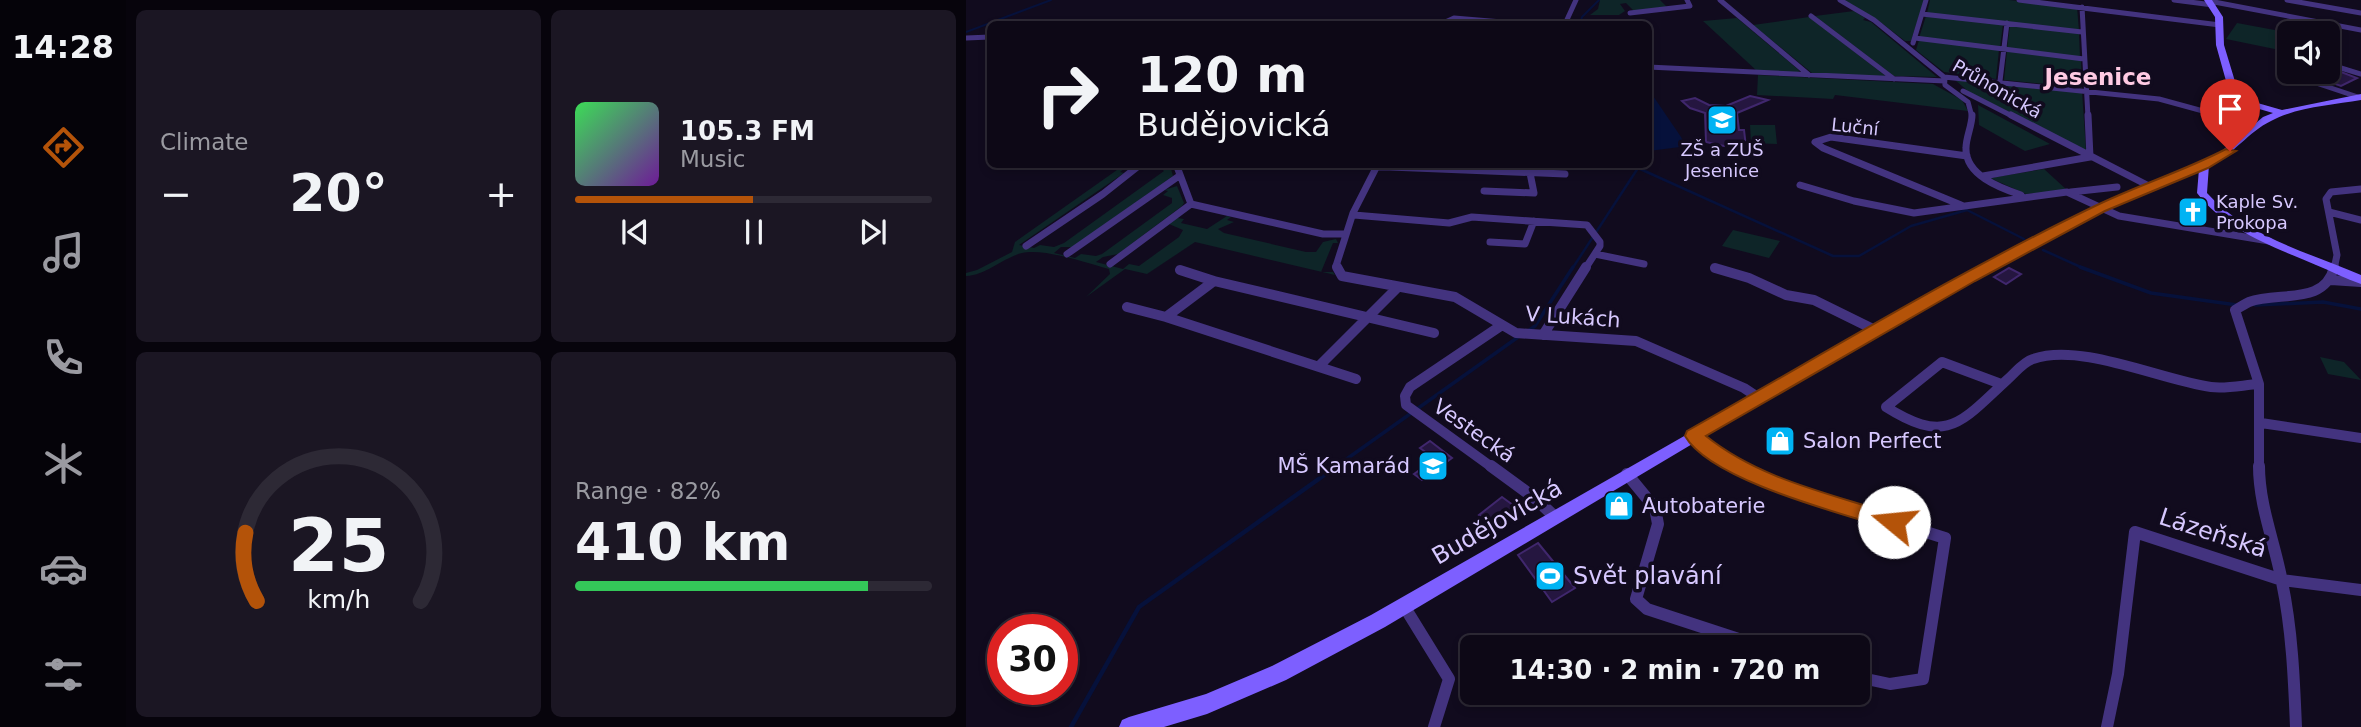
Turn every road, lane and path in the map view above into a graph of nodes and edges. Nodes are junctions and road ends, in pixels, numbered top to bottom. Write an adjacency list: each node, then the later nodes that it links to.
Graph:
1 (1576, 0): 17 (street)
2 (1687, 0): 11 (street)
3 (1720, 0): 33 (street)
4 (1840, 0): 28 (street, Průhonická)
5 (1926, 0): 13 (street)
6 (2020, 0): 10 (street)
7 (2174, 0): 9 (street)
8 (2287, 0): 12 (street)
9 (2210, 2): 18 (street); 20 (main road)
10 (2082, 7): 20 (street); 23 (street)
11 (1630, 13)
12 (2361, 13)
13 (1922, 14): 19 (street); 26 (street)
14 (1811, 16): 35 (street)
15 (1448, 21): 16 (street)
16 (1490, 21)
17 (1566, 21)
18 (2317, 21)
19 (2007, 23): 23 (street); 27 (street)
20 (2220, 24): 40 (main road)
21 (2340, 26): 22 (street)
22 (2361, 30)
23 (2082, 32): 29 (street)
24 (987, 37): 25 (street)
25 (966, 38)
26 (1915, 38): 27 (street); 28 (street)
27 (2004, 49): 29 (street); 36 (street)
28 (1911, 50): 34 (street, Průhonická)
29 (2084, 59): 38 (street)
30 (1652, 67): 33 (street)
31 (2341, 68): 32 (street)
32 (2361, 74)
33 (1810, 75): 35 (street)
34 (1944, 79): 35 (street); 36 (street); 44 (street); 45 (street, Průhonická)
35 (1894, 80)
36 (2000, 81): 38 (street)
37 (2319, 84): 39 (street)
38 (2087, 90): 42 (street); 45 (street)
39 (2359, 97): 41 (main road, Budějovická)
40 (2238, 100): 41 (main road); 42 (main road)
41 (2282, 113): 43 (main road, Budějovická)
42 (2243, 122): 43 (main road)
43 (2250, 131): 46 (main road, Budějovická)
44 (1967, 156): 54 (street); 63 (street, Luční)
45 (2090, 157): 54 (street); 57 (street, Průhonická)
46 (2204, 165): 57 (main road, Budějovická); 71 (main road)
47 (1135, 168): 72 (street)
48 (1177, 168): 53 (street)
49 (1376, 168): 66 (street)
50 (1518, 168): 51 (street)
51 (1530, 173): 52 (street); 59 (street)
52 (1565, 174)
53 (1179, 176): 62 (street); 73 (street)
54 (1983, 176): 61 (street)
55 (1800, 186): 63 (street)
56 (2117, 187): 60 (street)
57 (2149, 187): 64 (main road, Budějovická)
58 (2361, 190): 65 (street)
59 (1484, 191)
60 (2067, 192): 61 (street); 64 (street)
61 (2032, 197): 63 (street)
62 (1191, 204): 69 (street); 75 (street)
63 (1962, 205)
64 (2101, 208): 71 (street); 87 (main road, Budějovická)
65 (2329, 212): 67 (street); 79 (street)
66 (1354, 215): 68 (street); 69 (street)
67 (2361, 219)
68 (1534, 221): 70 (street); 74 (street)
69 (1345, 234): 82 (street, V Lukách)
70 (1490, 242)
71 (2276, 242): 79 (main road)
72 (1026, 246)
73 (1068, 254)
74 (1595, 254): 76 (street); 89 (street)
75 (1110, 264)
76 (1644, 264)
77 (1715, 268): 87 (street)
78 (1180, 270): 80 (street)
79 (2332, 273): 81 (main road); 93 (street)
80 (1214, 281): 84 (street); 85 (street)
81 (2361, 281)
82 (1398, 287): 85 (street); 86 (street, V Lukách)
83 (1127, 307): 84 (street)
84 (1166, 317): 90 (street)
85 (1368, 317): 88 (street); 90 (street)
86 (1502, 325): 89 (street, V Lukách); 99 (street, Vestecká)
87 (1877, 331): 94 (main road, Budějovická)
88 (1434, 333)
89 (1543, 335): 94 (street, V Lukách)
90 (1319, 366): 91 (street)
91 (1356, 379)
92 (2001, 384): 92 (street); 93 (street)
93 (2259, 384): 95 (street)
94 (1759, 398): 96 (main road, Budějovická)
95 (2261, 423): 97 (street); 100 (street)
96 (1693, 436): 98 (main road, Budějovická); 104 (street)
97 (2361, 438)
98 (1628, 474): 99 (main road, Budějovická); 103 (street)
99 (1555, 517): 102 (main road, Budějovická)
100 (2282, 580): 101 (street); 107 (street, Lázeňská); 108 (street, Lázeňská)
101 (2361, 590)
102 (1404, 606): 105 (main road, Budějovická); 106 (street)
103 (1726, 635)
104 (1870, 681)
105 (1129, 727)
106 (1434, 727)
107 (2107, 727)
108 (2296, 727)

